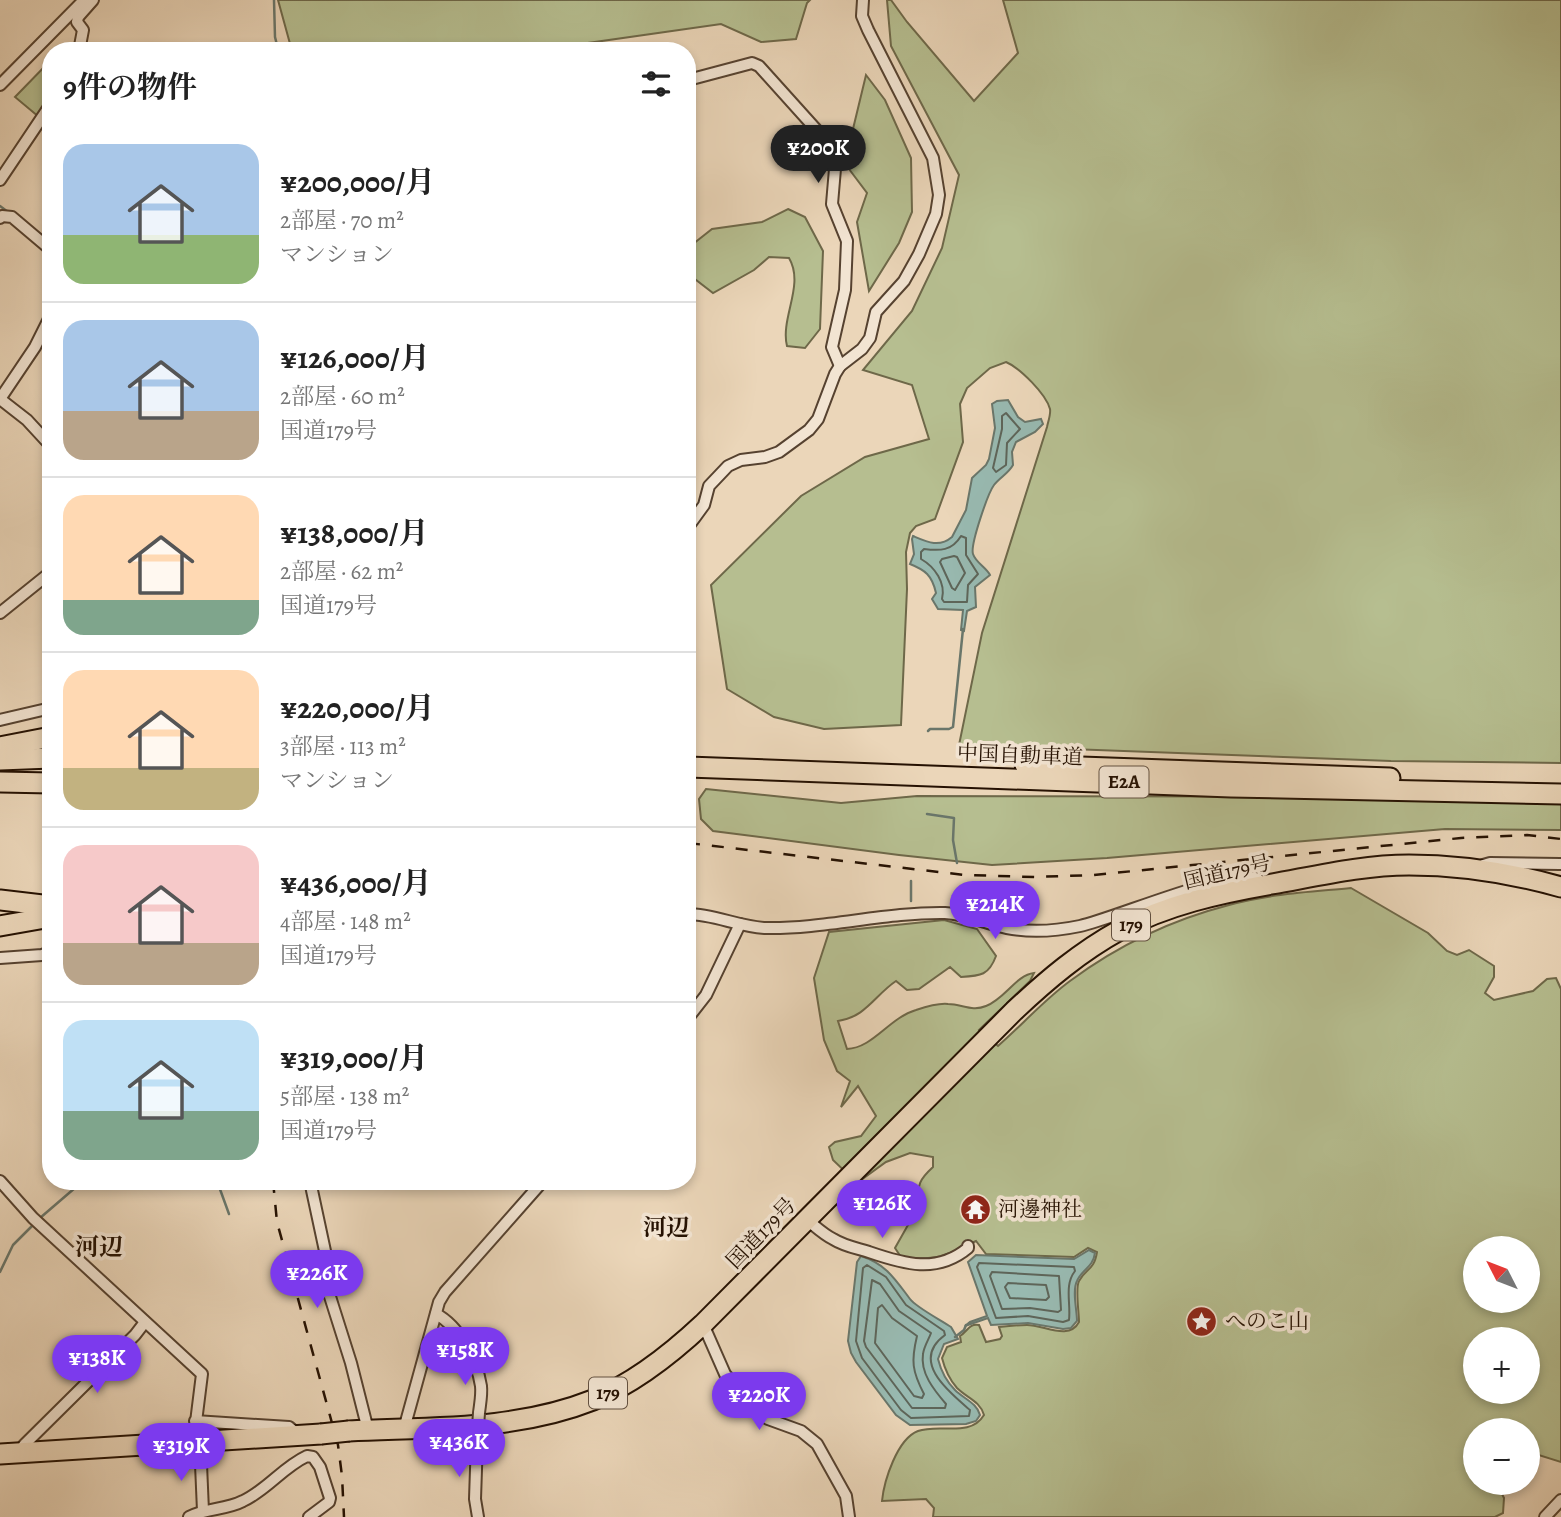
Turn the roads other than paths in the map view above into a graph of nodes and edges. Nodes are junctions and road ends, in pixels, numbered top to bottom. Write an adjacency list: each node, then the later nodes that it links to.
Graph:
1 (84, 0): 5 (street)
2 (93, 0): 6 (street)
3 (863, 0): 14 (street)
4 (42, 42): 8 (street)
5 (42, 42)
6 (81, 42)
7 (696, 78): 14 (street)
8 (0, 85)
9 (42, 117): 10 (street)
10 (0, 180)
11 (1, 216): 12 (street)
12 (42, 242)
13 (42, 333): 15 (street)
14 (840, 366): 17 (street)
15 (0, 399): 16 (street)
16 (42, 436)
17 (696, 516)
18 (42, 579): 19 (street)
19 (0, 613)
20 (42, 710): 21 (street)
21 (0, 720)
22 (42, 739): 23 (highway)
23 (0, 747)
24 (696, 753): 30 (highway, 中国自動車道 / E2A)
25 (42, 758): 26 (highway)
26 (0, 760)
27 (696, 766): 33 (highway, 中国自動車道 / E2A)
28 (42, 772): 29 (highway)
29 (0, 774)
30 (1561, 781)
31 (0, 782): 32 (highway)
32 (42, 783)
33 (1561, 794)
34 (1560, 863): 35 (street); 37 (street)
35 (1473, 868): 36 (highway, 国道179号 / 179); 37 (highway, 国道179号 / 179)
36 (1261, 886): 43 (street); 51 (highway, 国道179号 / 179)
37 (1558, 886)
38 (42, 901): 39 (highway)
39 (4, 903): 40 (highway)
40 (42, 905)
41 (696, 916): 43 (street)
42 (42, 924): 44 (highway)
43 (740, 924): 47 (street)
44 (4, 929)
45 (42, 955): 46 (street)
46 (0, 958)
47 (696, 1008)
48 (0, 1181): 54 (street)
49 (312, 1190): 57 (street)
50 (534, 1190): 53 (street)
51 (806, 1219): 52 (street); 55 (highway, 国道179号 / 179)
52 (968, 1246)
53 (436, 1314): 56 (street); 64 (street, bridge)
54 (145, 1322): 58 (street); 60 (street)
55 (704, 1324): 56 (highway, 国道179号 / 179); 65 (street)
56 (404, 1429): 57 (highway, 国道179号 / 179)
57 (358, 1431): 58 (highway, 国道179号 / 179, bridge)
58 (196, 1436): 60 (highway, 国道179号 / 179); 62 (street)
59 (0, 1454): 60 (highway, 国道179号 / 179)
60 (21, 1454)
61 (1561, 1500): 66 (street)
62 (197, 1514): 63 (street)
63 (309, 1517)
64 (478, 1517)
65 (849, 1517)
66 (1545, 1517)

